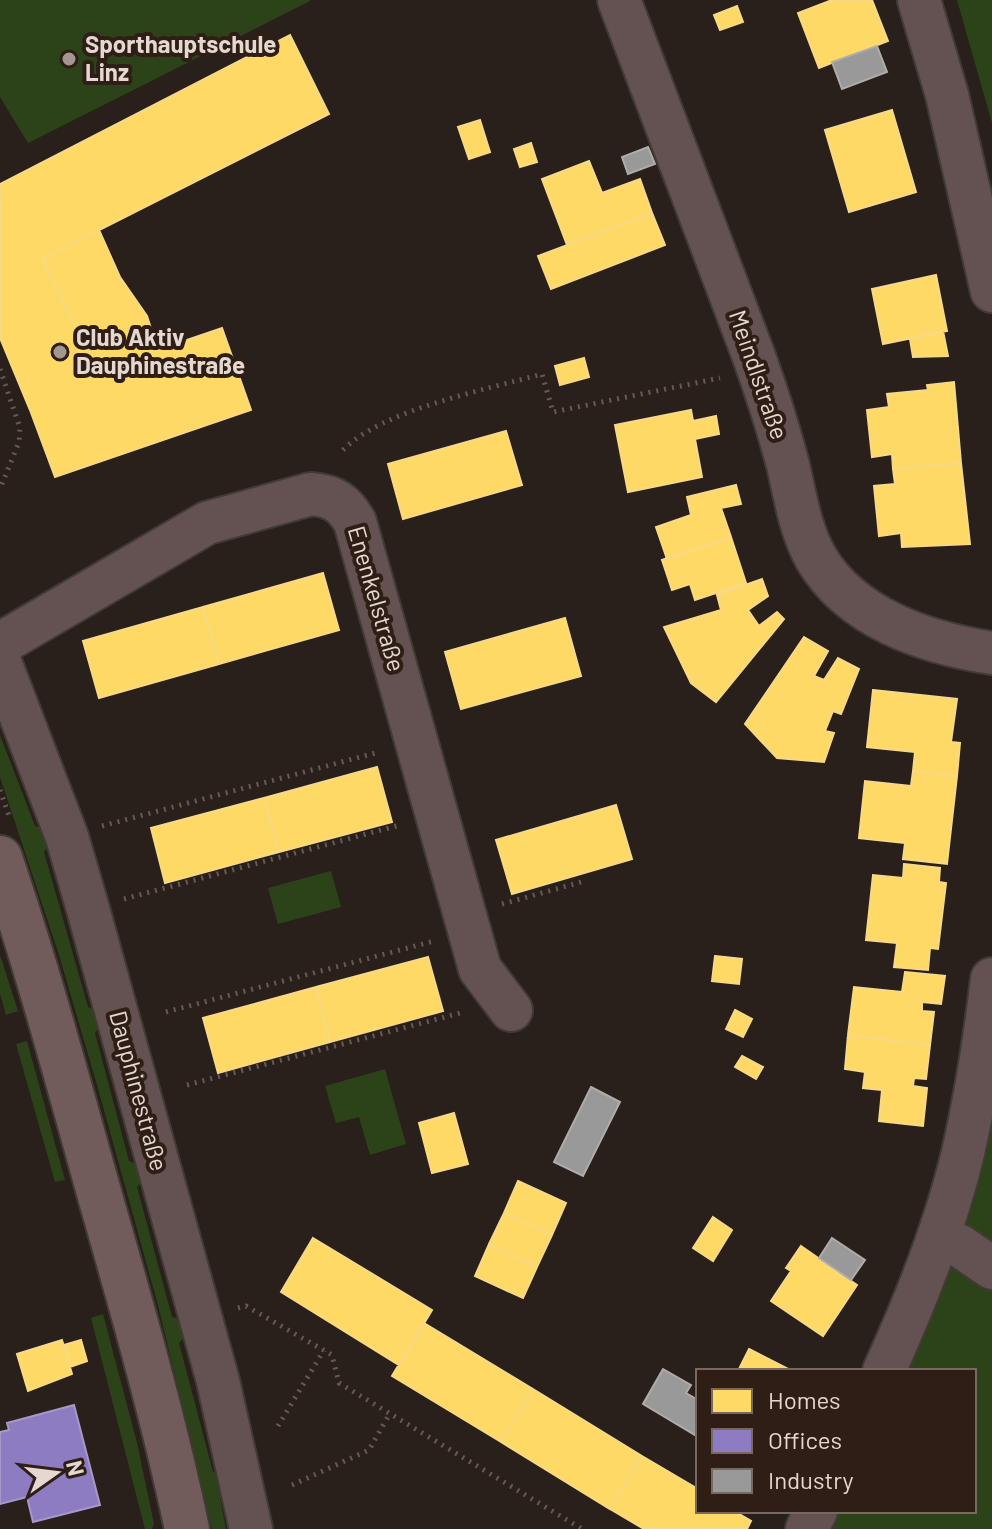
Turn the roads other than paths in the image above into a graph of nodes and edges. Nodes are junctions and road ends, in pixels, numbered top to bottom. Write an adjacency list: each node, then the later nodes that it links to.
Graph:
1 (619, 0): 5 (street, Meindlstraße)
2 (919, 0): 3 (street)
3 (992, 291)
4 (0, 644): 9 (street, Enenkelstraße)
5 (992, 653)
6 (0, 662): 13 (street, Dauphinestraße)
7 (0, 858): 12 (main road)
8 (992, 979): 10 (street)
9 (491, 1010)
10 (963, 1251): 11 (street)
11 (885, 1369)
12 (187, 1529)
13 (251, 1529)

